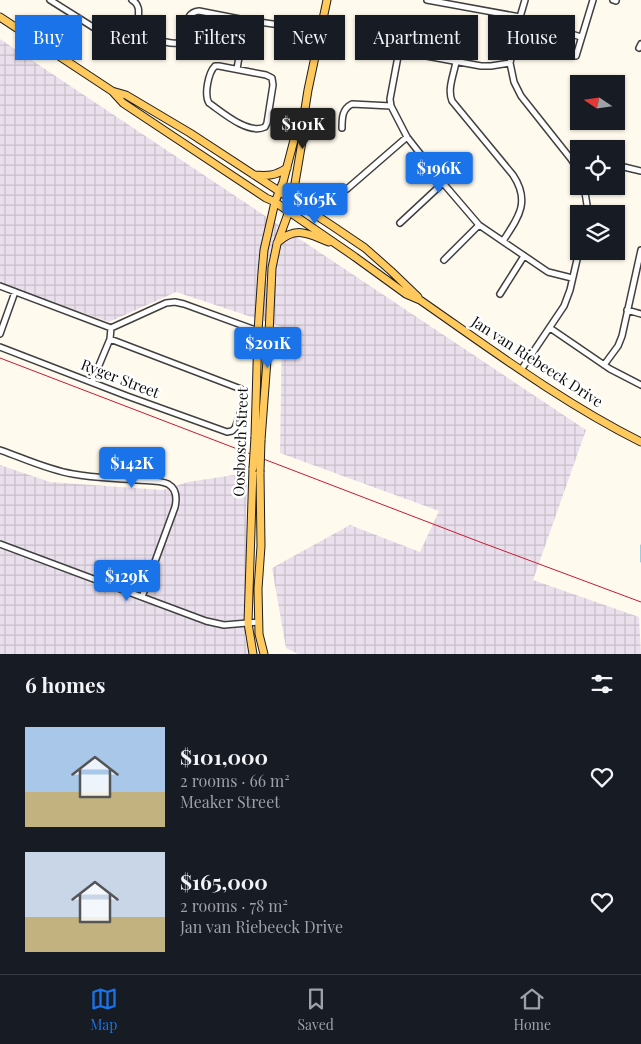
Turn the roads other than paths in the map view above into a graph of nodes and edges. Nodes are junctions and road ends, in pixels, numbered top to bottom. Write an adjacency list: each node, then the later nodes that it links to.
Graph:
1 (50, 0): 13 (street)
2 (132, 0): 16 (street)
3 (327, 0): 9 (main road)
4 (427, 0): 10 (street)
5 (525, 0): 11 (street)
6 (593, 0): 15 (street)
7 (190, 15): 8 (street)
8 (220, 15)
9 (324, 15)
10 (509, 15)
11 (521, 15)
12 (0, 17): 26 (main road, Jan van Riebeeck Drive)
13 (92, 26)
14 (575, 35): 15 (street)
15 (582, 37): 17 (street)
16 (176, 43)
17 (576, 56)
18 (238, 60): 25 (street)
19 (315, 60): 28 (main road)
20 (397, 60): 27 (street)
21 (446, 60): 23 (street)
22 (511, 60): 24 (street)
23 (456, 62): 24 (street); 44 (street)
24 (510, 63): 31 (street)
25 (237, 69): 25 (street)
26 (112, 91): 35 (main road, Jan van Riebeeck Drive); 40 (main road, Jan van Riebeeck Drive)
27 (391, 106): 29 (street); 30 (street)
28 (305, 109): 33 (main road, Oosbosch Street); 39 (main road, Oosbosch Street)
29 (342, 128)
30 (407, 137): 36 (street); 37 (street)
31 (570, 158)
32 (625, 167): 34 (street)
33 (287, 168): 35 (main road); 38 (main road, Oosbosch Street)
34 (641, 171)
35 (254, 175): 38 (main road, Jan van Riebeeck Drive)
36 (443, 183): 42 (street); 43 (street)
37 (347, 189)
38 (279, 191): 39 (main road, Jan van Riebeeck Drive); 40 (main road, Oosbosch Street)
39 (292, 199): 41 (main road, Oosbosch Street); 55 (main road, Jan van Riebeeck Drive)
40 (274, 202): 41 (main road, Jan van Riebeeck Drive); 60 (main road, Oosbosch Street)
41 (289, 211): 45 (main road, Oosbosch Street); 48 (main road, Jan van Riebeeck Drive)
42 (400, 224)
43 (479, 225): 44 (street); 49 (street)
44 (503, 241): 47 (street)
45 (277, 244): 48 (main road); 62 (main road, Oosbosch Street)
46 (641, 254): 56 (street)
47 (524, 256): 51 (street); 54 (street)
48 (355, 257): 55 (main road, Jan van Riebeeck Drive)
49 (444, 260)
50 (577, 260): 51 (street)
51 (572, 278): 59 (street)
52 (0, 286): 53 (street)
53 (16, 292): 58 (street); 61 (street)
54 (500, 294)
55 (420, 300): 66 (main road, Jan van Riebeeck Drive)
56 (627, 310): 57 (street); 65 (street)
57 (641, 314)
58 (111, 328): 60 (street); 63 (street)
59 (550, 328): 65 (street); 66 (street)
60 (258, 331): 62 (street); 69 (main road, Oosbosch Street)
61 (0, 334)
62 (269, 334): 69 (main road, Oosbosch Street)
63 (110, 339): 67 (street); 67 (street, Ryger Street)
64 (0, 347): 67 (street, Ryger Street)
65 (604, 365): 68 (street)
66 (521, 370): 70 (main road, Jan van Riebeeck Drive)
67 (92, 382)
68 (641, 385)
69 (258, 438): 72 (main road, Oosbosch Street, bridge)
70 (641, 442)
71 (0, 450): 74 (street)
72 (257, 470): 75 (main road, Oosbosch Street); 76 (main road, Oosbosch Street)
73 (0, 544): 74 (street)
74 (142, 597): 76 (street)
75 (259, 622): 76 (street); 78 (main road, Oosbosch Street)
76 (248, 623): 77 (main road, Oosbosch Street)
77 (253, 654)
78 (264, 654)

